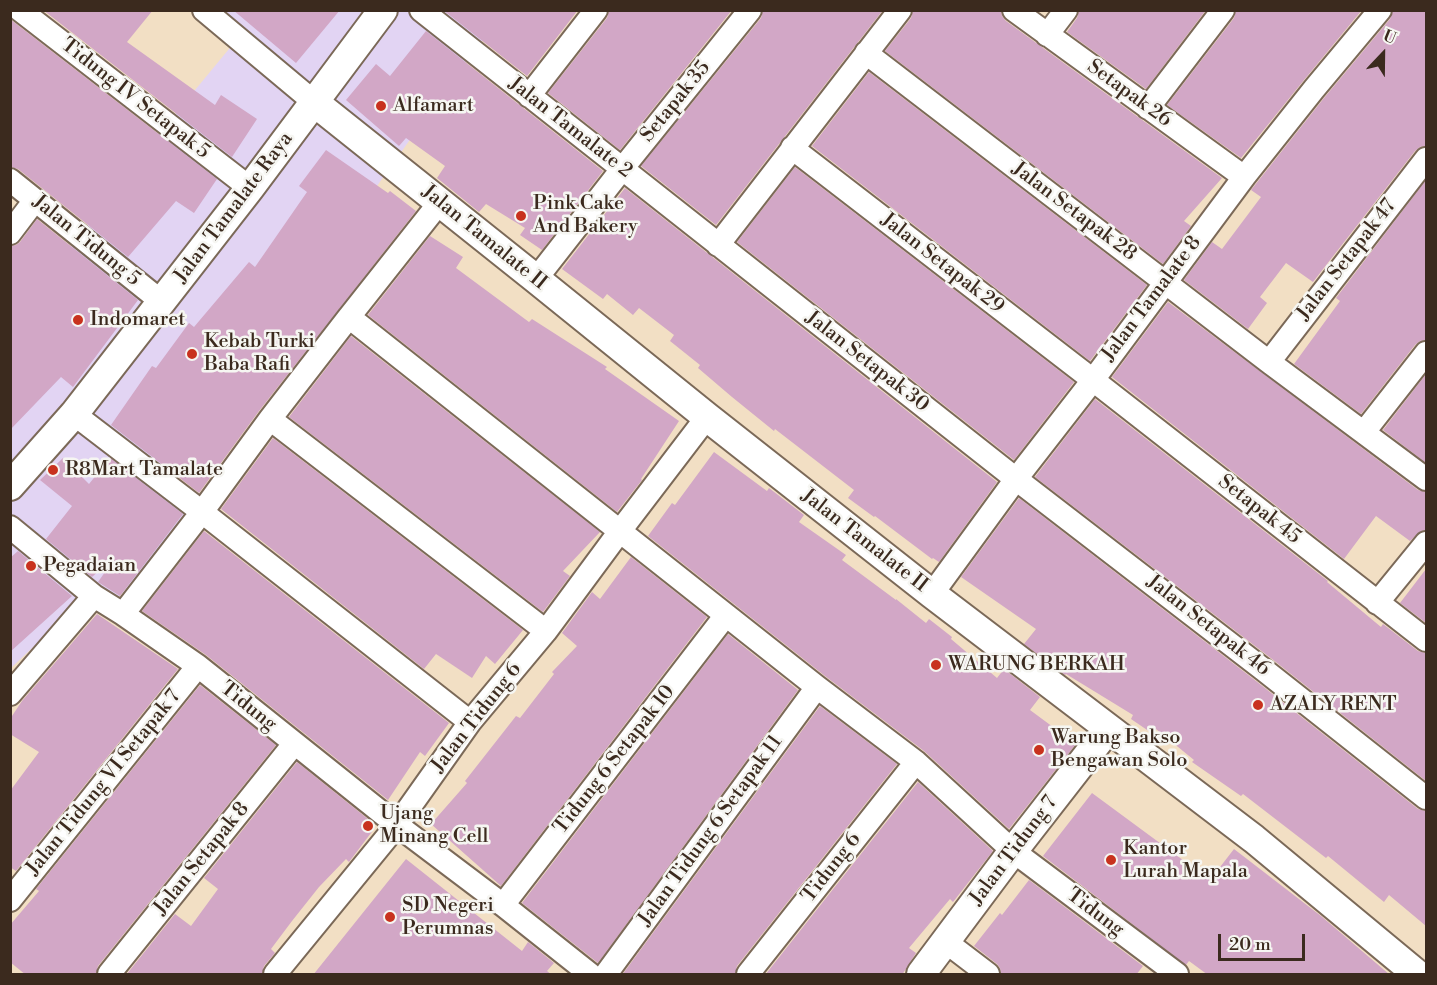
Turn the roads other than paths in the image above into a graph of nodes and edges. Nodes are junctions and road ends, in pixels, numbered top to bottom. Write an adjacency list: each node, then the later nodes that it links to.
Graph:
1 (20, 10): 22 (street, Tidung IV Setapak 5)
2 (204, 10): 15 (street)
3 (383, 10): 15 (street, Jalan Tamalate Raya)
4 (421, 10): 14 (street, Jalan Tamalate 2)
5 (596, 10): 14 (street)
6 (750, 10): 19 (street, Setapak 35)
7 (900, 10): 13 (street)
8 (1014, 10): 12 (street, Setapak 26)
9 (1066, 10): 12 (street)
10 (1223, 10): 16 (street)
11 (1380, 10): 20 (street, Jalan Tamalate 8)
12 (1047, 35): 16 (street, Setapak 26)
13 (866, 53): 17 (street); 28 (street, Jalan Setapak 28)
14 (530, 96): 19 (street, Jalan Tamalate 2)
15 (314, 102): 22 (street, Jalan Tamalate Raya); 24 (street, Jalan Tamalate II)
16 (1148, 108): 20 (street, Setapak 26)
17 (792, 148): 26 (street); 33 (street, Jalan Setapak 29)
18 (1426, 159): 32 (street, Jalan Setapak 47)
19 (622, 169): 26 (street, Jalan Tamalate 2); 27 (street, Setapak 35)
20 (1244, 177): 28 (street, Jalan Tamalate 8)
21 (10, 180): 23 (street, Jalan Tidung 5)
22 (250, 188): 29 (street, Jalan Tamalate Raya)
23 (35, 200): 25 (street); 29 (street, Jalan Tidung 5)
24 (440, 202): 27 (street, Jalan Tamalate II); 30 (street)
25 (10, 233)
26 (718, 245): 38 (street, Jalan Setapak 30)
27 (536, 279): 35 (street, Jalan Tamalate II)
28 (1165, 282): 32 (street, Jalan Setapak 28); 33 (street, Jalan Tamalate 8)
29 (162, 302): 34 (street, Jalan Tamalate Raya)
30 (349, 317): 36 (street); 43 (street, Tidung)
31 (1426, 354): 37 (street)
32 (1269, 362): 37 (street, Jalan Setapak 28)
33 (1093, 380): 38 (street, Jalan Tamalate 8); 47 (street, Setapak 45)
34 (74, 414): 40 (street, Jalan Tamalate Raya); 41 (street)
35 (707, 417): 43 (street, Jalan Tidung 6); 45 (street, Jalan Tamalate II)
36 (270, 419): 41 (street); 50 (street)
37 (1364, 432): 39 (street, Jalan Setapak 28)
38 (1016, 479): 45 (street, Jalan Tamalate 8); 59 (street, Jalan Setapak 46)
39 (1426, 479)
40 (10, 486)
41 (202, 512): 48 (street); 55 (street)
42 (10, 527): 46 (street, Tidung)
43 (620, 531): 49 (street, Tidung); 50 (street, Jalan Tidung 6)
44 (1426, 543): 47 (street)
45 (932, 594): 56 (street, Jalan Tamalate II)
46 (94, 596): 48 (street, Tidung); 54 (street)
47 (1377, 603): 51 (street, Setapak 45)
48 (123, 614): 52 (street, Tidung)
49 (726, 615): 53 (street, Tidung); 63 (street, Tidung 6 Setapak 10)
50 (546, 632): 55 (street, Jalan Tidung 6)
51 (1426, 640)
52 (198, 666): 57 (street, Tidung); 62 (street, Jalan Tidung VI Setapak 7)
53 (817, 687): 58 (street, Tidung); 68 (street, Jalan Tidung 6 Setapak 11)
54 (10, 694)
55 (470, 722): 60 (street, Jalan Tidung 6)
56 (1108, 729): 61 (street, Jalan Tidung 7); 73 (street, Jalan Tamalate II)
57 (294, 744): 60 (street, Tidung); 66 (street, Jalan Setapak 8)
58 (916, 762): 61 (street, Tidung); 69 (street, Tidung 6)
59 (1426, 798)
60 (397, 825): 63 (street); 67 (street, Jalan Tidung 6)
61 (1013, 851): 64 (street, Jalan Tidung 7); 72 (street, Tidung)
62 (10, 900)
63 (503, 905): 65 (street)
64 (946, 942): 70 (street, Jalan Tidung 7); 71 (street)
65 (580, 972)
66 (109, 975)
67 (275, 975)
68 (606, 975)
69 (748, 975)
70 (921, 975)
71 (988, 975)
72 (1177, 975)
73 (1417, 975)

